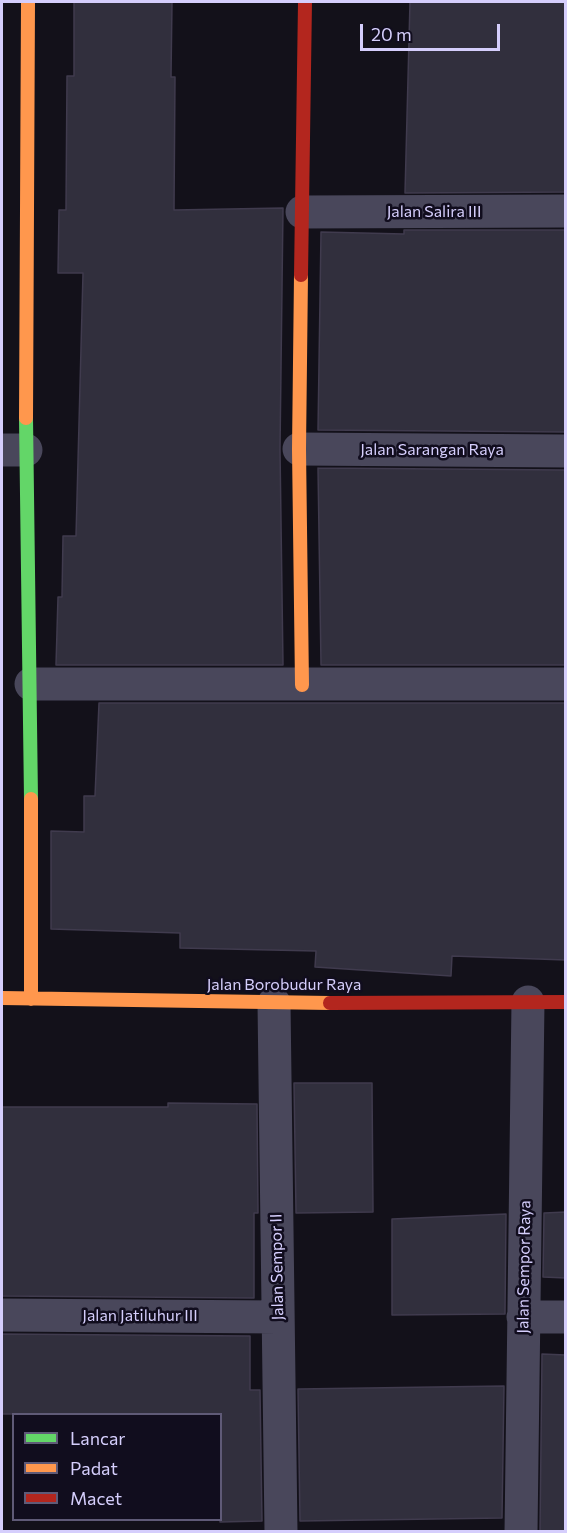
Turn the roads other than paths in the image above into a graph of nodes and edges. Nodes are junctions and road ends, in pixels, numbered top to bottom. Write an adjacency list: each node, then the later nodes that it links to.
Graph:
1 (28, 2): 6 (street)
2 (305, 2): 4 (street)
3 (566, 211): 4 (street, Jalan Salira III)
4 (302, 212): 5 (street)
5 (299, 449): 7 (street, Jalan Sarangan Raya); 10 (street)
6 (14, 450): 8 (street)
7 (566, 451)
8 (31, 684): 10 (street); 12 (street)
9 (566, 684): 10 (street)
10 (302, 685)
11 (2, 998): 12 (street, Jalan Borobudur Raya)
12 (31, 999): 15 (street, Jalan Borobudur Raya)
13 (528, 1002): 14 (street, Jalan Borobudur Raya); 15 (street, Jalan Borobudur Raya); 18 (street, Jalan Sempor Raya)
14 (566, 1002)
15 (273, 1003): 17 (street, Jalan Sempor II)
16 (2, 1315): 17 (street, Jalan Jatiluhur III)
17 (278, 1317): 20 (street, Jalan Sempor II)
18 (523, 1317): 19 (street); 21 (street, Jalan Sempor Raya)
19 (566, 1317)
20 (282, 1532)
21 (521, 1532)

